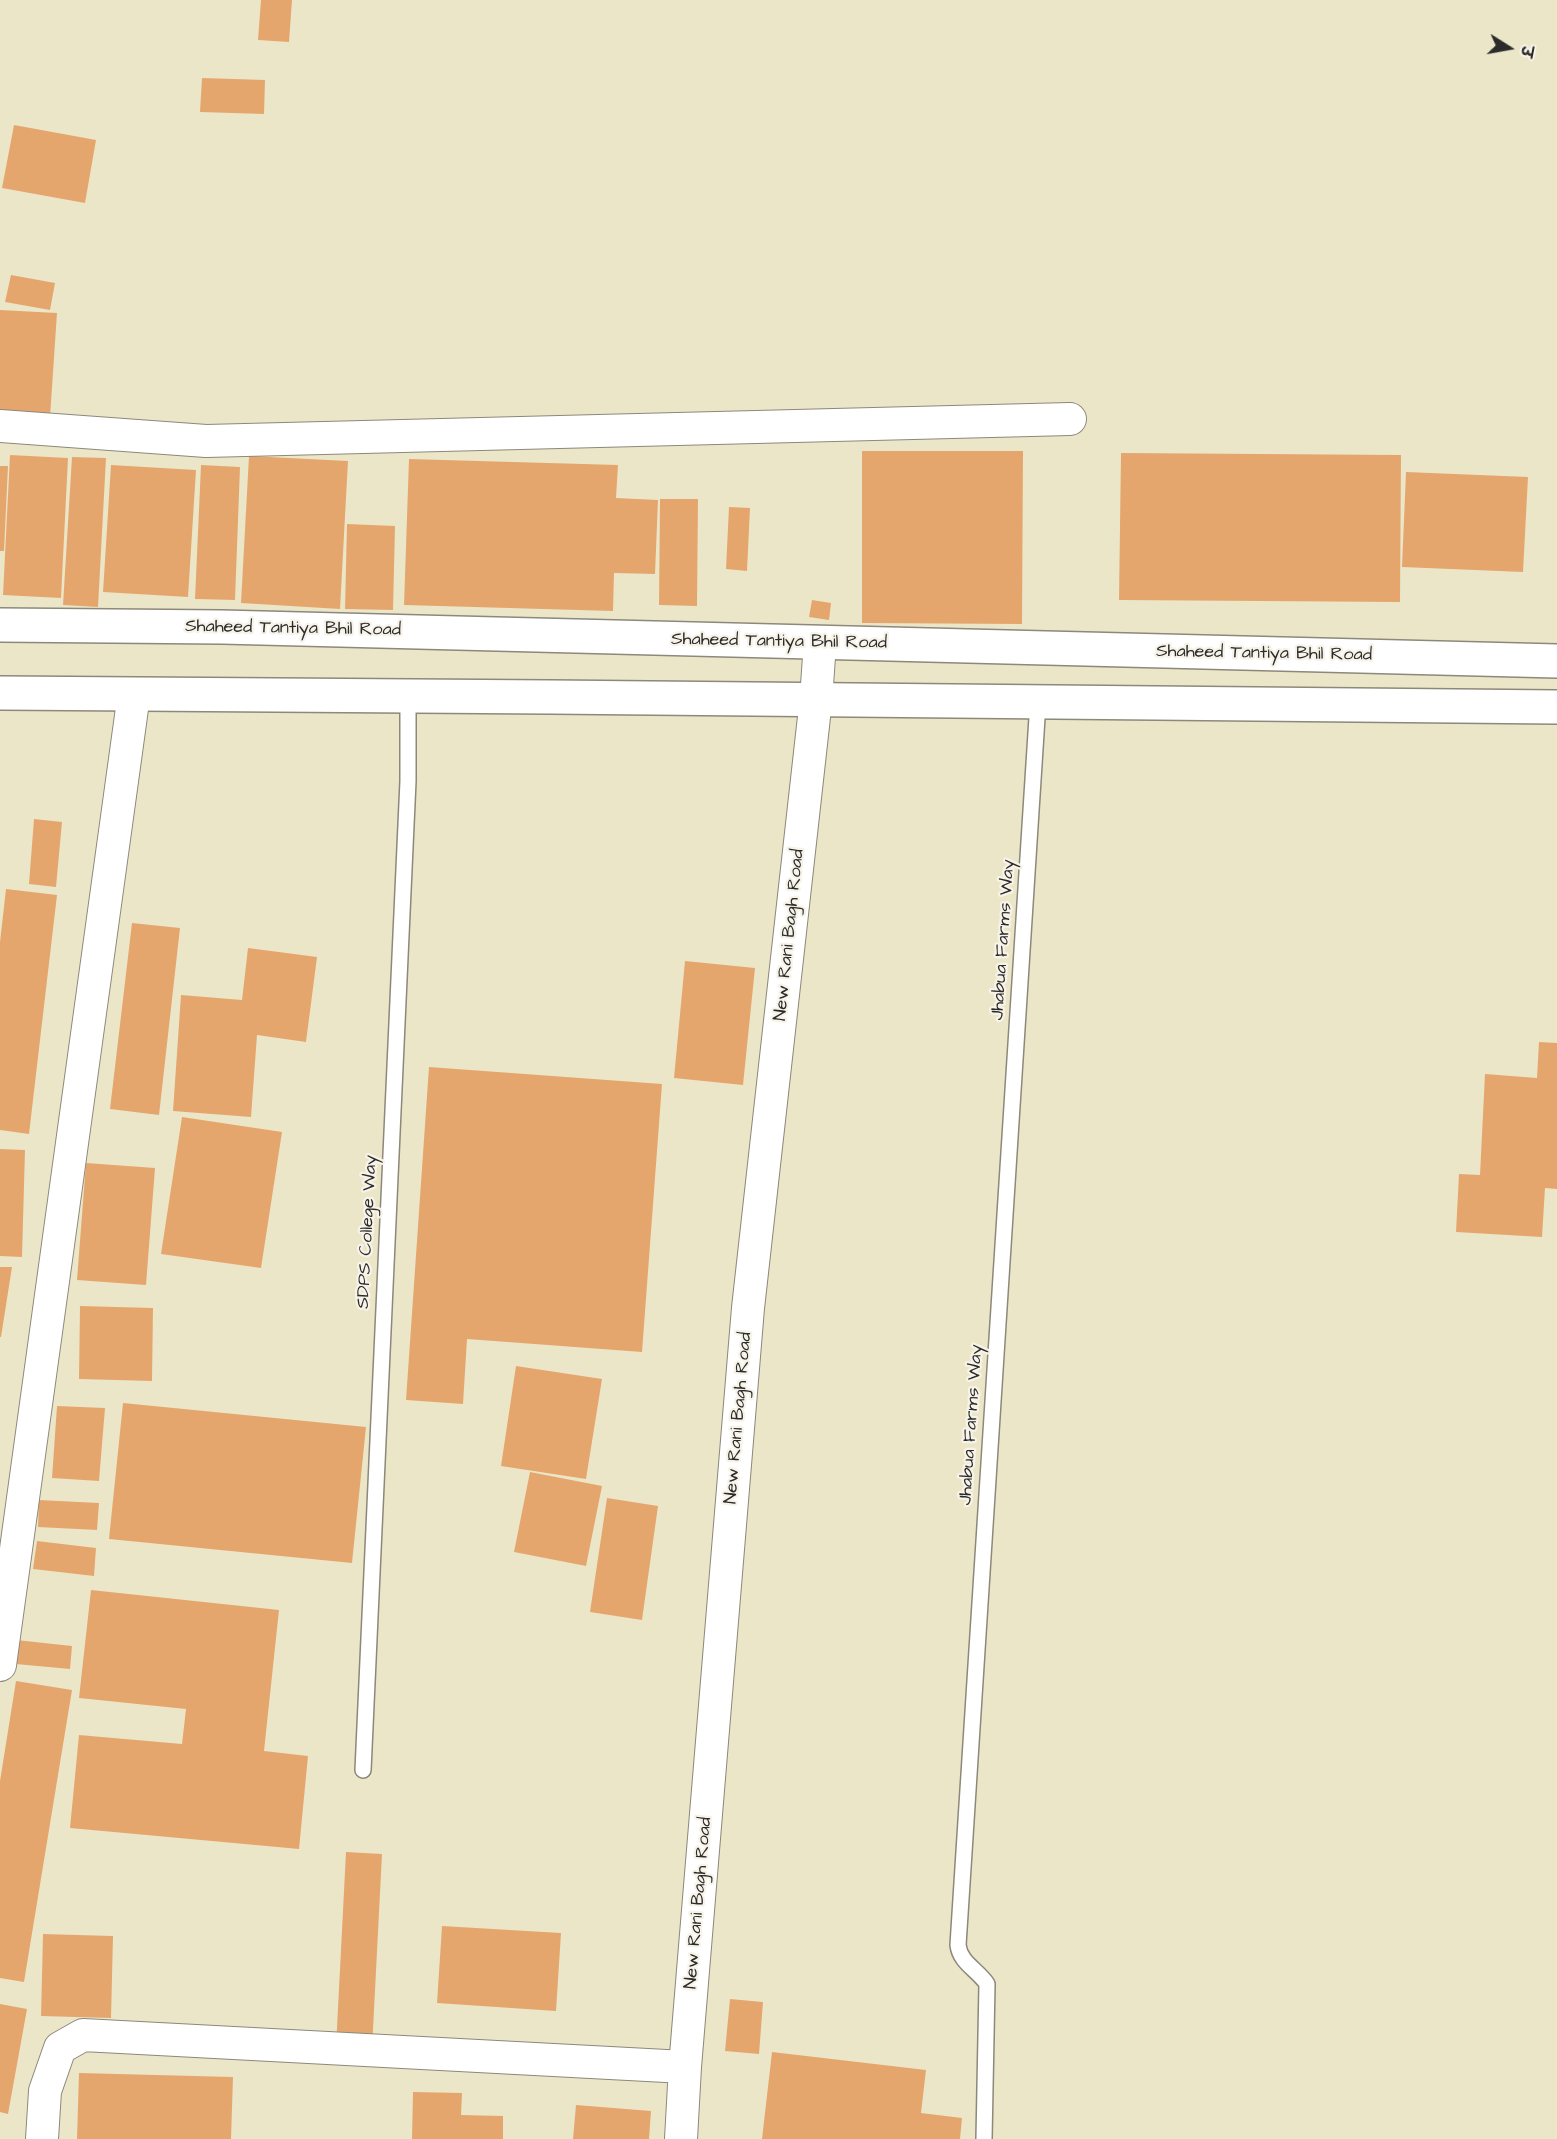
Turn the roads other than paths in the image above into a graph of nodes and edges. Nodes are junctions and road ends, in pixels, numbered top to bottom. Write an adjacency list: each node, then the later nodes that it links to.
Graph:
1 (1070, 419): 2 (street)
2 (0, 426)
3 (0, 625): 4 (main road, Shaheed Tantiya Bhil Road)
4 (820, 643): 5 (main road, Shaheed Tantiya Bhil Road); 9 (street, New Rani Bagh Road)
5 (1557, 661)
6 (0, 693): 7 (main road)
7 (134, 694): 8 (main road); 12 (street)
8 (408, 696): 9 (main road); 13 (lane, SDPS College Way)
9 (816, 699): 10 (main road); 14 (street, New Rani Bagh Road)
10 (1038, 702): 11 (main road); 17 (lane, Jhabua Farms Way)
11 (1557, 707)
12 (0, 1665)
13 (363, 1770)
14 (685, 2067): 15 (street); 16 (street, New Rani Bagh Road)
15 (42, 2139)
16 (681, 2139)
17 (984, 2139)

